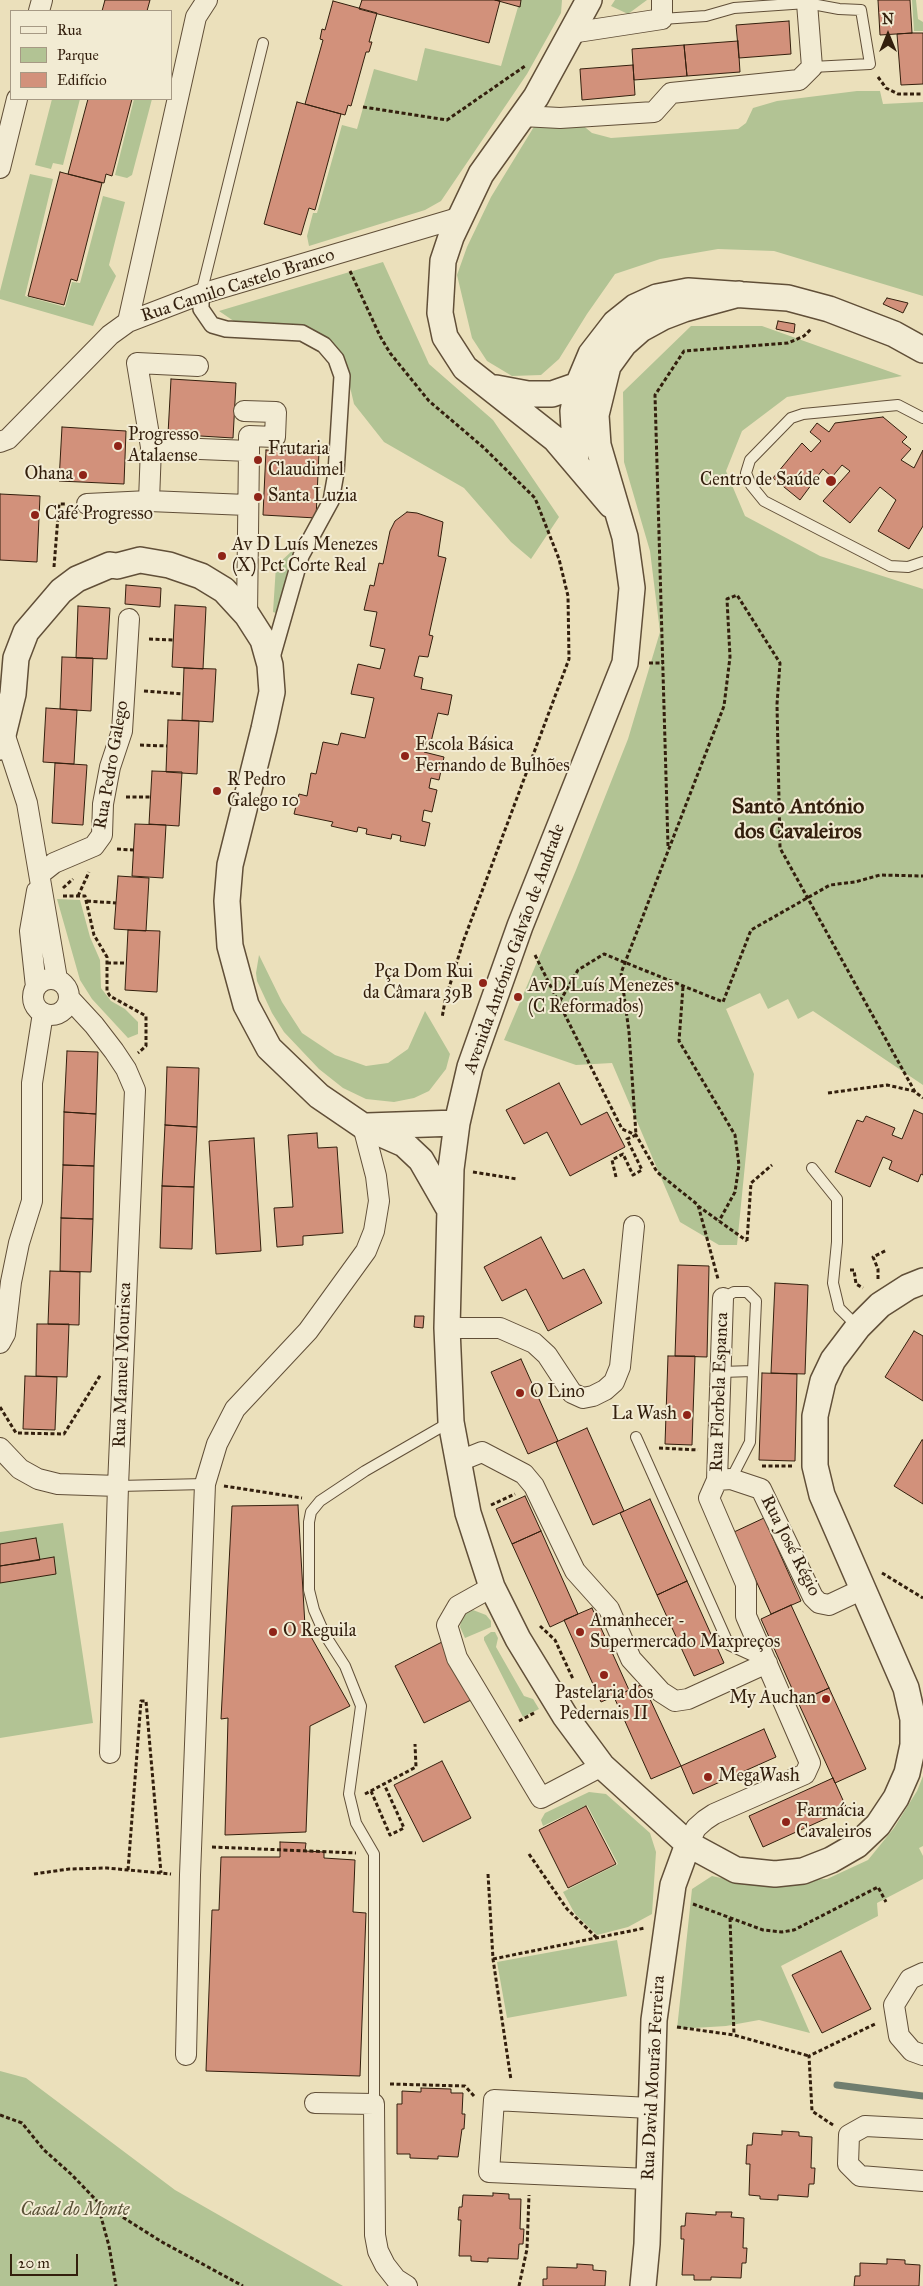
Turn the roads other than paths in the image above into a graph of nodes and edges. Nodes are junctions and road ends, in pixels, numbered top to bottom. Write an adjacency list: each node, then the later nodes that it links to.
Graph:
1 (207, 0): 14 (street)
2 (589, 0): 5 (street)
3 (807, 3): 4 (lane); 7 (street); 7 (lane)
4 (662, 9): 5 (street)
5 (566, 43): 9 (street)
6 (263, 44): 12 (lane)
7 (812, 66): 9 (street)
8 (17, 100): 10 (street)
9 (522, 116): 11 (street)
10 (0, 168)
11 (460, 217): 12 (street, Rua Camilo Castelo Branco); 19 (street)
12 (201, 294): 14 (street, Rua Camilo Castelo Branco); 33 (street)
13 (738, 294): 15 (street); 17 (street); 18 (street)
14 (128, 322): 22 (street, Rua Camilo Castelo Branco)
15 (923, 350)
16 (198, 366): 23 (street)
17 (608, 366): 18 (street); 29 (street, Avenida António Galvão de Andrade)
18 (578, 385): 19 (street); 25 (street)
19 (489, 386): 25 (street)
20 (244, 411): 24 (street)
21 (923, 418): 30 (lane)
22 (0, 442)
23 (150, 447): 24 (street); 26 (street)
24 (249, 451): 28 (street)
25 (576, 462): 29 (street)
26 (148, 501): 27 (street); 28 (street)
27 (87, 504)
28 (247, 505): 31 (street)
29 (616, 510): 43 (street, Avenida António Galvão de Andrade)
30 (923, 562)
31 (247, 615): 33 (street); 34 (street)
32 (129, 619): 36 (street, Rua Pedro Galego)
33 (270, 665): 41 (street)
34 (7, 695): 35 (street)
35 (2, 740): 36 (street)
36 (40, 874): 37 (street); 38 (street)
37 (57, 979): 38 (street); 39 (street)
38 (36, 987): 40 (street)
39 (69, 998): 40 (street); 60 (street, Rua Manuel Mourisca)
40 (43, 1013): 51 (street)
41 (362, 1126): 42 (street); 43 (street); 59 (street)
42 (404, 1144): 43 (street); 45 (street)
43 (454, 1146): 45 (street, Avenida António Galvão de Andrade)
44 (812, 1168): 49 (lane)
45 (450, 1209): 50 (street, Avenida António Galvão de Andrade)
46 (634, 1226): 50 (street)
47 (923, 1281): 49 (street, Avenida António Galvão de Andrade)
48 (723, 1298): 52 (street, Rua Florbela Espanca); 53 (lane)
49 (858, 1326): 62 (street, Avenida António Galvão de Andrade)
50 (448, 1328): 54 (street, Avenida António Galvão de Andrade)
51 (0, 1343)
52 (721, 1372): 53 (lane); 58 (street, Rua Florbela Espanca)
53 (753, 1372): 58 (lane)
54 (451, 1422): 57 (street, Avenida António Galvão de Andrade); 72 (lane)
55 (636, 1436): 63 (lane)
56 (0, 1448): 60 (street)
57 (457, 1462): 61 (street, Avenida António Galvão de Andrade); 63 (street)
58 (729, 1475): 62 (street, Rua José Régio); 63 (street, Rua Florbela Espanca)
59 (205, 1484): 60 (lane); 69 (street)
60 (118, 1486): 65 (street, Rua Manuel Mourisca)
61 (492, 1587): 66 (street, Avenida António Galvão de Andrade); 66 (street)
62 (863, 1589): 64 (street, Avenida António Galvão de Andrade)
63 (767, 1663): 67 (street, Rua Florbela Espanca)
64 (918, 1719): 67 (street, Avenida António Galvão de Andrade)
65 (110, 1753)
66 (602, 1766): 67 (street, Avenida António Galvão de Andrade)
67 (688, 1844): 73 (street, Rua David Mourão Ferreira)
68 (923, 1973): 70 (street)
69 (186, 2055)
70 (923, 2055)
71 (315, 2103): 72 (street)
72 (374, 2104): 77 (street)
73 (650, 2108): 75 (street, Rua David Mourão Ferreira); 75 (street)
74 (923, 2129): 76 (street)
75 (649, 2179): 78 (street, Rua David Mourão Ferreira)
76 (923, 2181)
77 (407, 2286)
78 (643, 2286)

